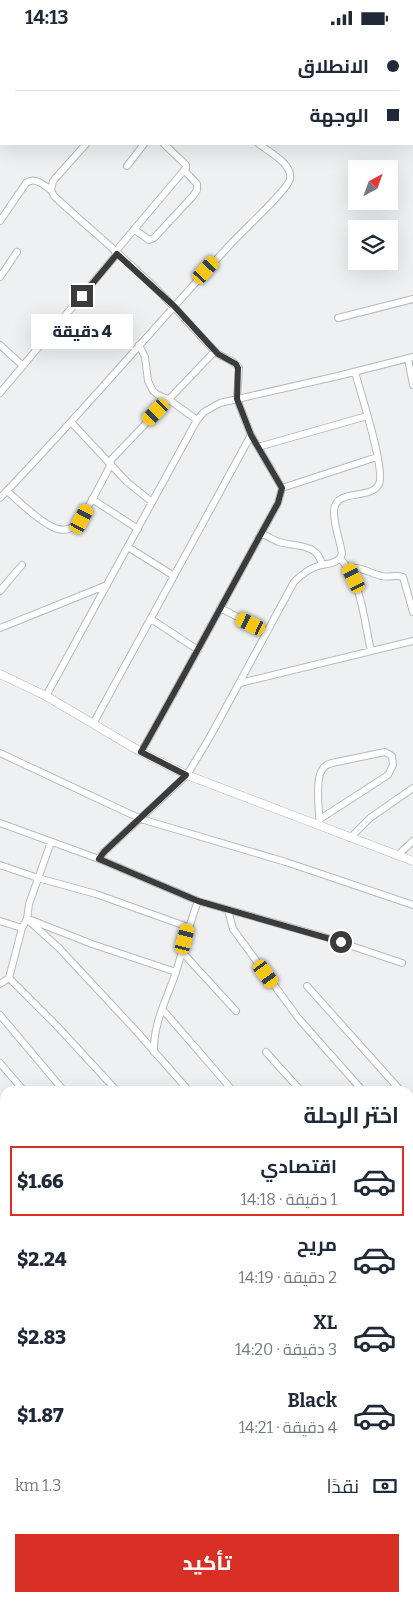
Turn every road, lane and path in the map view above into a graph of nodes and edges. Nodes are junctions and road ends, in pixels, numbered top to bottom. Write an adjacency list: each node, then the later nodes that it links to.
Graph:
1 (85, 145): 7 (street)
2 (143, 145): 5 (street)
3 (165, 145): 6 (street)
4 (260, 145): 14 (street)
5 (127, 166)
6 (184, 171): 9 (street); 9 (street)
7 (51, 190): 8 (street); 11 (street)
8 (0, 221)
9 (135, 230): 11 (street)
10 (17, 252): 12 (street)
11 (116, 253): 14 (street); 20 (street)
12 (0, 277)
13 (413, 299): 15 (street)
14 (174, 306): 16 (street); 18 (street)
15 (338, 318)
16 (139, 345): 24 (street); 28 (street)
17 (0, 347): 20 (street)
18 (215, 351): 24 (street); 25 (street)
19 (410, 358): 21 (street); 22 (street)
20 (23, 366): 23 (street)
21 (355, 372): 25 (street); 26 (street)
22 (413, 385)
23 (0, 393)
24 (168, 399): 27 (street); 32 (street)
25 (237, 399): 27 (street); 29 (street)
26 (367, 416): 30 (street); 31 (street)
27 (197, 420): 37 (street)
28 (71, 422): 32 (street); 34 (street)
29 (251, 435): 30 (street); 45 (street)
30 (258, 447): 33 (street)
31 (378, 457): 33 (street); 41 (street)
32 (110, 463): 36 (street); 37 (street)
33 (282, 488): 39 (street)
34 (7, 491): 35 (street); 36 (street)
35 (0, 498)
36 (92, 499): 38 (street)
37 (152, 502): 38 (street)
38 (138, 529): 40 (street)
39 (262, 533): 43 (street); 48 (street)
40 (128, 547): 45 (street); 46 (street)
41 (340, 558): 43 (street); 44 (street)
42 (22, 565): 47 (street)
43 (322, 565): 52 (street)
44 (349, 567): 49 (street); 55 (street)
45 (174, 576): 50 (street)
46 (107, 585): 51 (street); 58 (street)
47 (0, 591)
48 (220, 608): 52 (street); 54 (street)
49 (413, 612)
50 (150, 619): 54 (street); 59 (street)
51 (0, 628)
52 (267, 632): 57 (street)
53 (413, 641): 55 (street)
54 (198, 650): 60 (street)
55 (371, 651): 57 (street)
56 (0, 673): 58 (street)
57 (240, 683): 62 (street)
58 (46, 696): 59 (street)
59 (93, 724): 60 (street)
60 (141, 752): 62 (street)
61 (0, 753): 64 (street)
62 (186, 775): 64 (street); 65 (street)
63 (413, 788): 67 (street)
64 (141, 819): 71 (street); 76 (street)
65 (320, 822): 65 (street); 67 (street)
66 (0, 823): 69 (street)
67 (350, 838): 70 (street)
68 (413, 841): 70 (street)
69 (51, 842): 71 (street); 74 (street)
70 (398, 855): 72 (street)
71 (99, 859): 75 (street)
72 (413, 861)
73 (0, 865): 74 (street)
74 (38, 878): 78 (street); 80 (street)
75 (198, 901): 77 (street); 80 (street)
76 (413, 905)
77 (228, 910): 83 (street); 100 (street)
78 (27, 919): 81 (street); 84 (street); 91 (street)
79 (0, 921): 81 (street)
80 (188, 927): 82 (street)
81 (22, 928): 85 (street)
82 (182, 952): 84 (street); 89 (street)
83 (402, 963)
84 (176, 972): 88 (street)
85 (9, 978): 86 (street); 96 (street)
86 (0, 984)
87 (306, 986): 101 (street)
88 (163, 1010): 91 (street); 98 (street)
89 (236, 1011)
90 (0, 1015): 95 (street)
91 (154, 1052): 97 (street)
92 (266, 1052): 99 (street)
93 (0, 1063): 94 (street)
94 (20, 1086)
95 (60, 1086)
96 (112, 1086)
97 (185, 1086)
98 (229, 1086)
99 (297, 1086)
100 (359, 1086)
101 (396, 1086)

